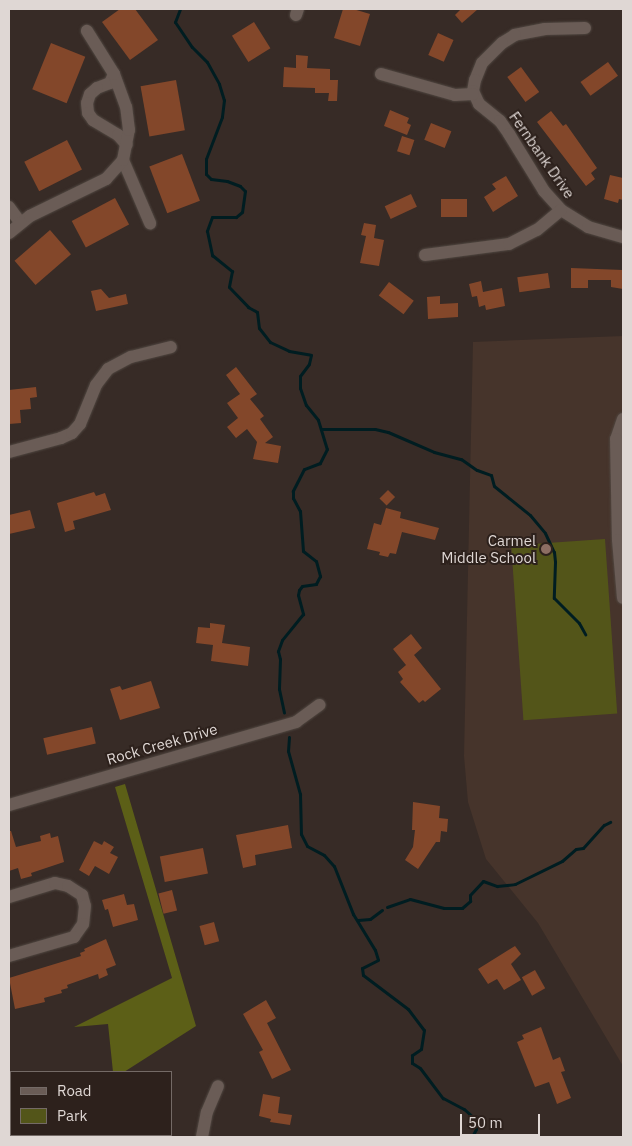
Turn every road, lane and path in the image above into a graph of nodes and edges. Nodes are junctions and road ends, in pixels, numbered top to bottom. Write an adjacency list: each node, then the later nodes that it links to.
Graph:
1 (585, 28): 5 (street)
2 (87, 31): 3 (street)
3 (114, 74): 6 (street); 6 (street)
4 (381, 74): 5 (street)
5 (474, 94): 9 (street, Fernbank Drive)
6 (127, 145): 7 (street)
7 (123, 160): 10 (street); 11 (street)
8 (9, 207): 10 (street)
9 (561, 210): 13 (street, Fernbank Drive); 14 (street)
10 (20, 222): 12 (street)
11 (150, 223)
12 (9, 232)
13 (623, 236)
14 (425, 256)
15 (171, 347): 17 (street)
16 (623, 419): 18 (street)
17 (9, 452)
18 (623, 598)
19 (319, 705): 20 (street, Rock Creek Drive)
20 (9, 806)
21 (9, 897): 22 (street)
22 (9, 956)
23 (218, 1086): 24 (street)
24 (202, 1137)

